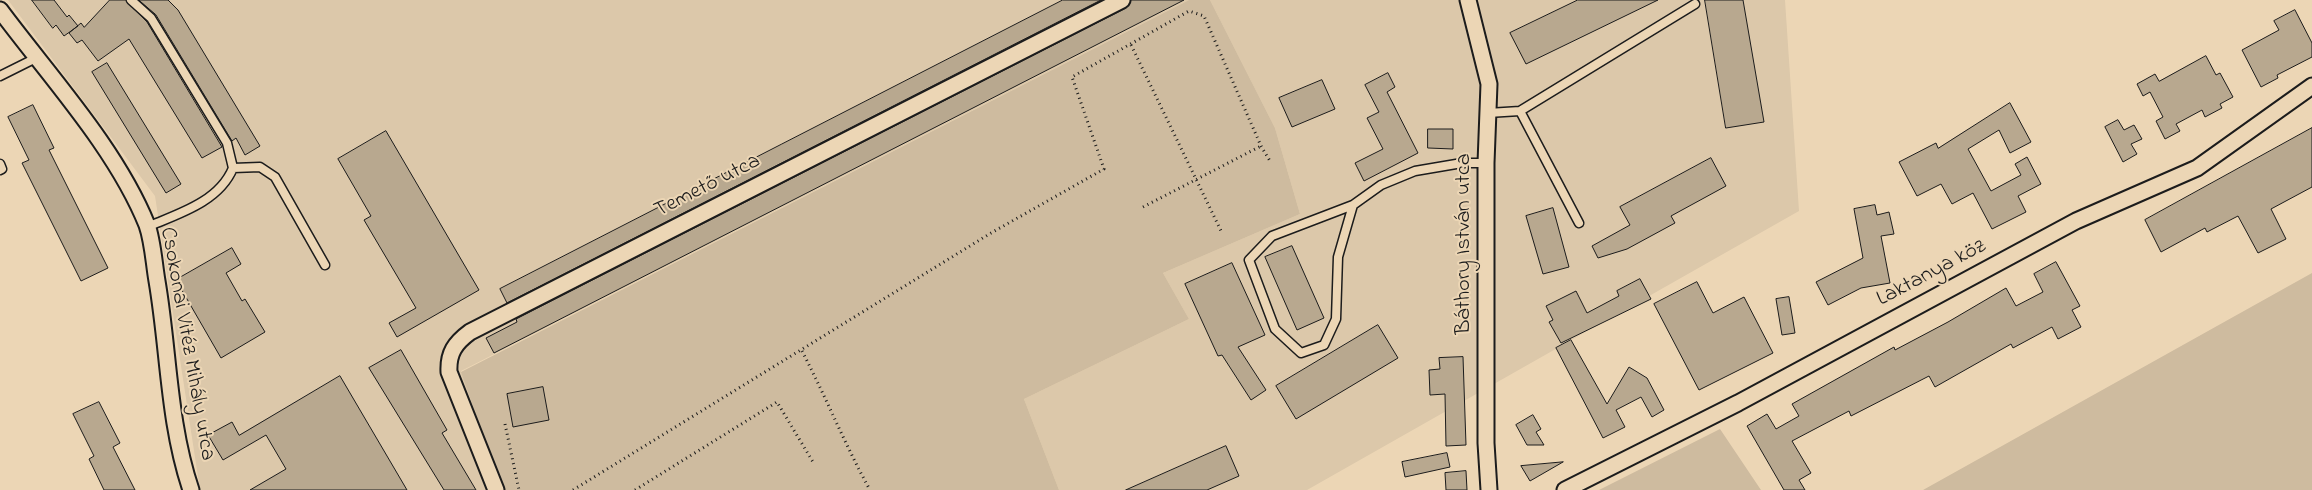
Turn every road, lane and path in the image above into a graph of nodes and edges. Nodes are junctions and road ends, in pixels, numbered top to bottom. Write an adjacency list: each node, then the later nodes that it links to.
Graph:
1 (131, 0): 16 (lane)
2 (1122, 0): 29 (street, Temető utca)
3 (1468, 0): 11 (street, Báthory István utca)
4 (1695, 4): 10 (lane)
5 (0, 10): 7 (street, Csokonai Vitéz Mihály utca)
6 (1131, 45): 12 (path); 18 (path); 25 (path)
7 (36, 58): 8 (lane); 22 (street, Csokonai Vitéz Mihály utca)
8 (0, 76)
9 (2312, 86): 35 (street, Laktanya köz)
10 (1520, 111): 11 (lane); 21 (lane)
11 (1488, 113): 14 (street, Báthory István utca)
12 (1261, 146): 13 (path); 18 (path)
13 (1270, 161)
14 (1486, 163): 19 (lane); 34 (street, Báthory István utca)
15 (0, 164): 17 (lane)
16 (233, 168): 22 (lane); 24 (lane)
17 (0, 170)
18 (1196, 179): 20 (path); 23 (path)
19 (1353, 206): 19 (lane)
20 (1143, 207)
21 (1579, 223)
22 (147, 226): 28 (street, Csokonai Vitéz Mihály utca)
23 (1222, 233)
24 (325, 265)
25 (802, 351): 31 (path); 33 (path)
26 (505, 424): 30 (path)
27 (813, 462): 32 (path)
28 (191, 490)
29 (496, 490)
30 (519, 490)
31 (573, 490)
32 (635, 490)
33 (870, 490)
34 (1489, 490)
35 (1565, 490)

